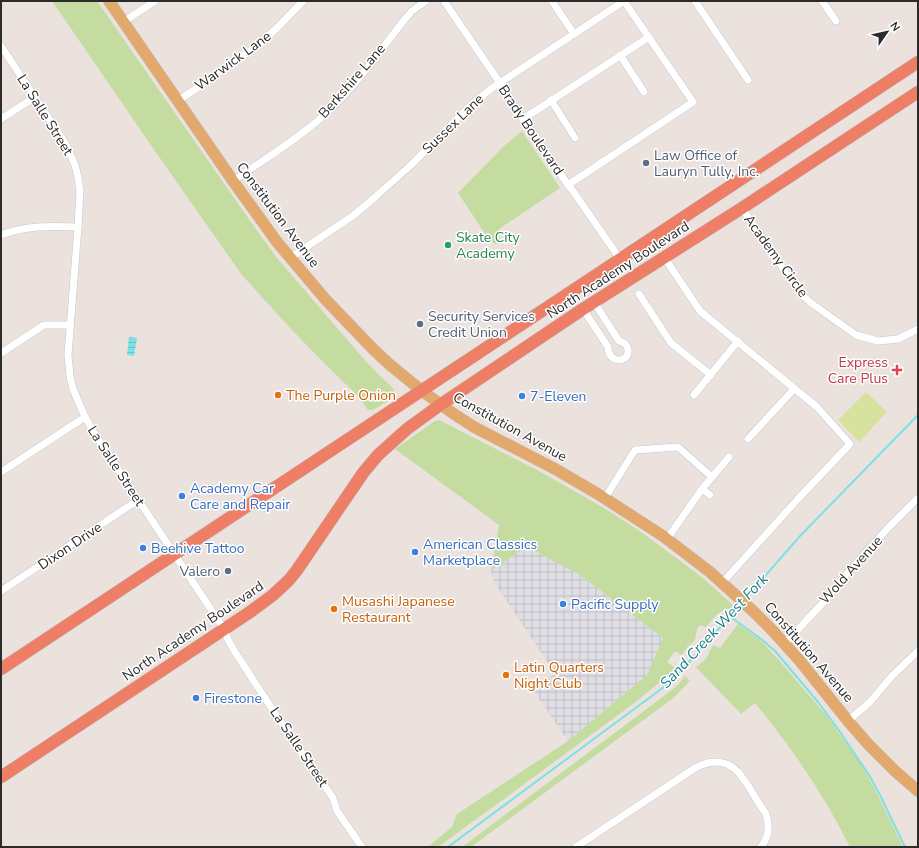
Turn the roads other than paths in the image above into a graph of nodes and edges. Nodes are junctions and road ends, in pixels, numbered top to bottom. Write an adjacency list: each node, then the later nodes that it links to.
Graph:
1 (109, 1): 11 (main road, Constitution Avenue)
2 (155, 1): 11 (street)
3 (303, 1): 23 (street, Warwick Lane)
4 (426, 1): 27 (street, Berkshire Lane)
5 (444, 1): 18 (street, Brady Boulevard)
6 (552, 1): 12 (street)
7 (624, 1): 12 (street, Sussex Lane); 13 (street)
8 (694, 1): 17 (street)
9 (822, 1): 10 (street)
10 (836, 21)
11 (123, 22): 23 (main road, Constitution Avenue)
12 (574, 34): 18 (street, Sussex Lane)
13 (649, 37): 15 (street); 28 (street)
14 (1, 46): 21 (street, La Salle Street)
15 (620, 55): 19 (street); 22 (street)
16 (918, 62): 34 (highway, North Academy Boulevard)
17 (748, 80)
18 (500, 83): 25 (street, Brady Boulevard); 33 (street, Sussex Lane)
19 (644, 92)
20 (918, 92): 29 (highway, North Academy Boulevard)
21 (35, 97): 24 (street); 30 (street, La Salle Street)
22 (551, 100): 25 (street); 26 (street)
23 (178, 101): 27 (main road, Constitution Avenue)
24 (1, 119)
25 (523, 119): 28 (street, Brady Boulevard)
26 (575, 138)
27 (233, 181): 33 (main road, Constitution Avenue)
28 (568, 185): 34 (street, Brady Boulevard)
29 (742, 208): 32 (highway, North Academy Boulevard); 39 (street, Academy Circle)
30 (78, 227): 31 (street); 38 (street, La Salle Street)
31 (1, 235)
32 (664, 257): 36 (highway, North Academy Boulevard); 40 (street)
33 (290, 258): 44 (main road, Constitution Avenue)
34 (620, 259): 44 (highway, North Academy Boulevard)
35 (638, 294): 42 (street)
36 (594, 302): 37 (highway, North Academy Boulevard); 37 (street)
37 (583, 309): 46 (highway, North Academy Boulevard)
38 (70, 325): 41 (street); 47 (street, La Salle Street)
39 (918, 329)
40 (738, 342): 42 (street); 43 (street)
41 (1, 353)
42 (711, 375): 45 (street)
43 (794, 388): 48 (street); 59 (street)
44 (422, 391): 46 (main road, Constitution Avenue); 58 (highway, North Academy Boulevard)
45 (694, 395)
46 (440, 405): 54 (main road, Constitution Avenue); 61 (highway, North Academy Boulevard)
47 (85, 417): 50 (street); 56 (street, La Salle Street)
48 (748, 439)
49 (729, 457): 51 (street)
50 (1, 472)
51 (712, 477): 52 (street); 54 (street)
52 (702, 489): 53 (street); 57 (street)
53 (710, 495)
54 (605, 498): 57 (main road, Constitution Avenue)
55 (918, 498): 62 (street, Wold Avenue)
56 (138, 500): 58 (street, La Salle Street); 60 (street, Dixon Drive)
57 (667, 539): 59 (main road, Constitution Avenue)
58 (174, 554): 61 (street, La Salle Street); 64 (highway, North Academy Boulevard)
59 (726, 586): 62 (main road, Constitution Avenue)
60 (1, 591)
61 (224, 629): 66 (highway, North Academy Boulevard); 68 (street, La Salle Street)
62 (784, 643): 65 (main road, Constitution Avenue)
63 (918, 651): 65 (street)
64 (1, 669)
65 (848, 721): 67 (main road, Constitution Avenue)
66 (1, 777)
67 (916, 786)
68 (362, 847)
69 (576, 847): 70 (street)
70 (761, 847)

